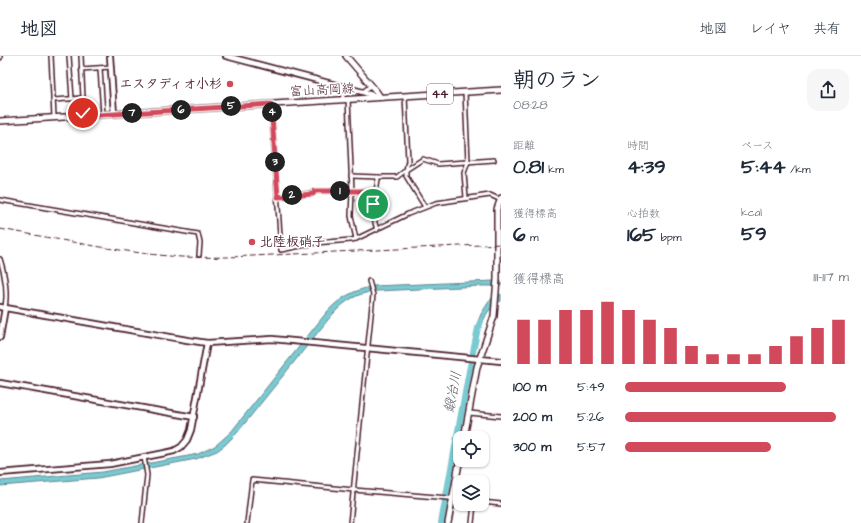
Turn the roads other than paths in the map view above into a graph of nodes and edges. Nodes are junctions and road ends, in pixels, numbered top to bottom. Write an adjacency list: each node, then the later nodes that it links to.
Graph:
1 (51, 56): 20 (street)
2 (69, 56): 18 (street)
3 (80, 56): 9 (street)
4 (110, 56): 8 (street)
5 (229, 56): 11 (street)
6 (346, 56): 10 (main road)
7 (100, 68): 8 (street); 9 (street); 23 (street)
8 (111, 68): 22 (street)
9 (81, 69): 17 (street)
10 (369, 83): 13 (street); 16 (main road)
11 (342, 86): 13 (street); 19 (street)
12 (501, 90): 14 (main road, 富山高岡線 / 44)
13 (363, 92): 16 (street)
14 (464, 92): 15 (main road, 富山高岡線 / 44); 28 (street)
15 (404, 96): 16 (main road, 富山高岡線 / 44); 29 (street)
16 (380, 97): 19 (main road, 富山高岡線 / 44)
17 (83, 98): 18 (street); 24 (street)
18 (72, 99): 20 (street)
19 (345, 99): 21 (main road, 富山高岡線 / 44); 30 (street)
20 (53, 100): 25 (street)
21 (271, 104): 22 (main road, 富山高岡線 / 44); 34 (street)
22 (114, 114): 23 (main road, 富山高岡線 / 44)
23 (103, 115): 24 (main road, 富山高岡線 / 44)
24 (83, 116): 25 (main road, 富山高岡線 / 44)
25 (54, 117): 26 (main road, 富山高岡線 / 44)
26 (0, 121)
27 (494, 160): 28 (street)
28 (468, 162): 29 (street); 35 (street)
29 (406, 170): 31 (street); 38 (street)
30 (351, 176): 31 (street); 32 (street)
31 (378, 177): 33 (street)
32 (352, 191): 33 (street); 34 (street); 40 (street)
33 (376, 191): 39 (street)
34 (278, 197): 40 (street)
35 (466, 198): 36 (street); 38 (street)
36 (501, 199): 48 (main road)
37 (0, 200): 41 (street)
38 (424, 207): 39 (street)
39 (377, 230): 40 (street)
40 (356, 239)
41 (199, 255)
42 (0, 259): 44 (street)
43 (369, 280): 47 (street)
44 (3, 307): 45 (street); 46 (street)
45 (0, 337)
46 (207, 343): 47 (street); 53 (street)
47 (368, 348): 48 (street); 58 (street)
48 (478, 359): 49 (street); 51 (main road)
49 (501, 361)
50 (0, 383): 53 (street)
51 (469, 413): 52 (street); 54 (main road)
52 (501, 416)
53 (194, 417): 55 (street)
54 (465, 431)
55 (144, 457): 57 (street); 63 (street)
56 (458, 467): 59 (main road)
57 (0, 473)
58 (354, 490): 59 (street); 64 (street); 65 (street)
59 (451, 498): 66 (main road)
60 (489, 503): 61 (street)
61 (501, 504)
62 (473, 511): 67 (street)
63 (142, 523)
64 (247, 523)
65 (350, 523)
66 (448, 523)
67 (472, 523)

